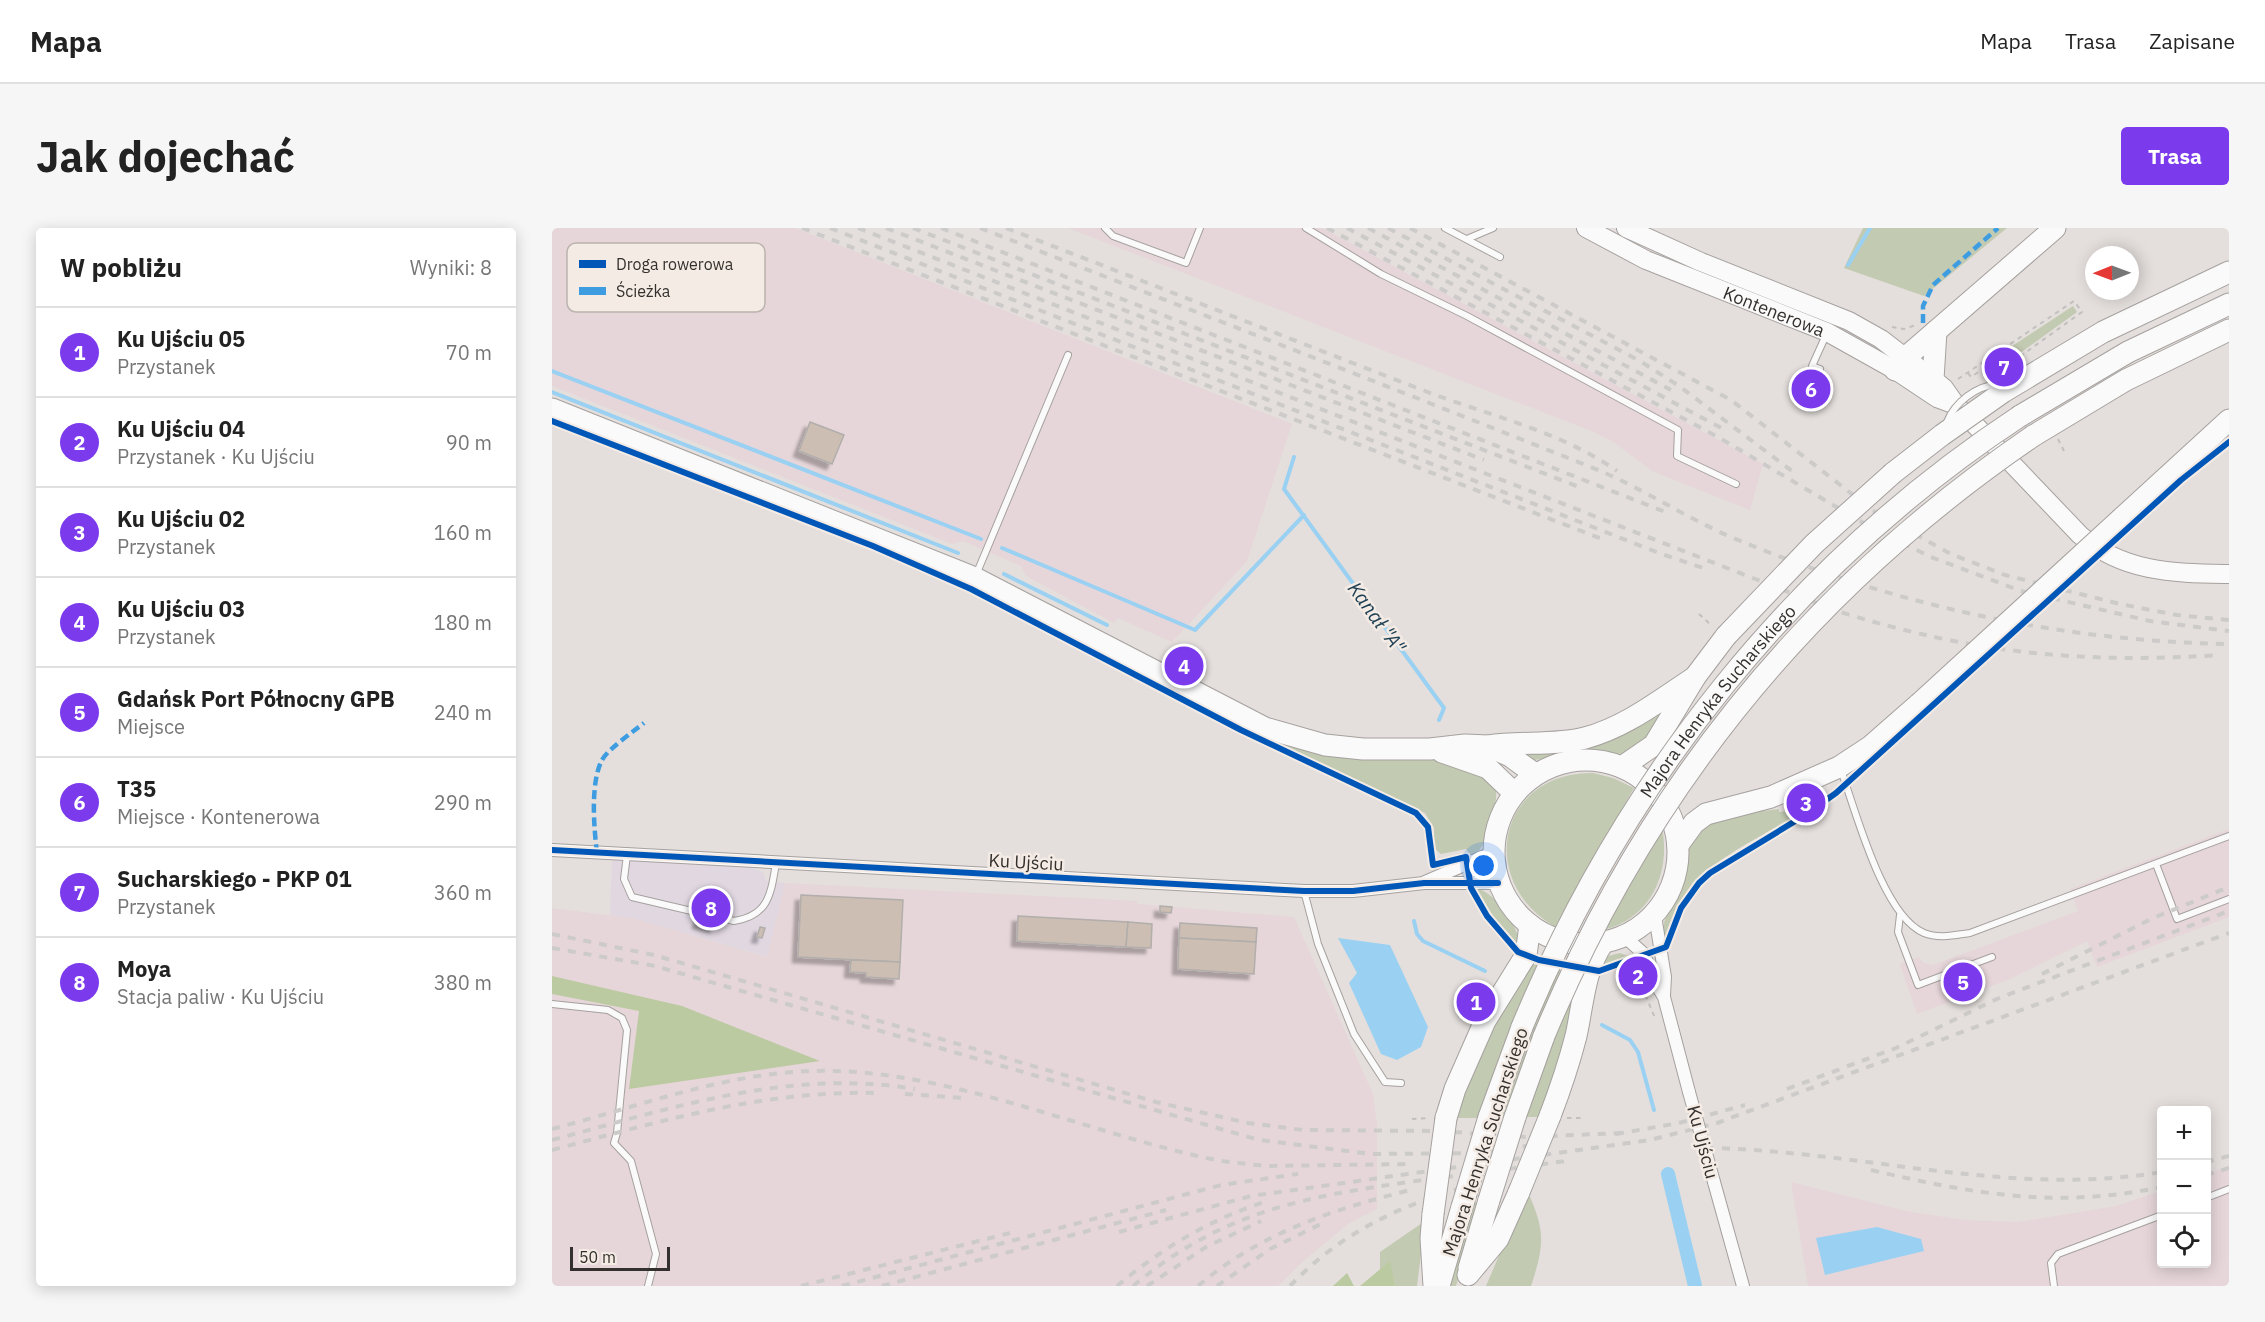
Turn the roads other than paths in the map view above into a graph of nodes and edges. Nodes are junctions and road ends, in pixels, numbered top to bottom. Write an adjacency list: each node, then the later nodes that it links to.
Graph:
1 (1105, 228): 2 (lane)
2 (1200, 228)
3 (1306, 228): 23 (lane)
4 (1445, 228): 9 (lane)
5 (1493, 228): 9 (lane)
6 (1586, 228): 8 (main road, Kontenerowa)
7 (2055, 228): 14 (highway)
8 (1621, 233): 15 (main road, Kontenerowa); 17 (main road, Kontenerowa)
9 (1466, 239): 10 (lane)
10 (1500, 257)
11 (2229, 272): 26 (highway, bridge)
12 (2229, 304): 59 (highway, Majora Henryka Sucharskiego, bridge)
13 (2229, 330): 56 (highway, Majora Henryka Sucharskiego, bridge)
14 (1936, 331): 17 (highway); 19 (highway)
15 (1827, 332): 17 (main road, Kontenerowa); 18 (lane)
16 (1068, 355): 25 (lane)
17 (1900, 364): 19 (main road, Kontenerowa); 20 (main road, Kontenerowa)
18 (1820, 369)
19 (1943, 381): 20 (main road, Kontenerowa)
20 (1956, 405): 24 (main road, Kontenerowa)
21 (552, 410): 25 (highway)
22 (2229, 420): 30 (highway, bridge)
23 (1736, 484)
24 (2229, 574)
25 (975, 578): 28 (highway)
26 (1695, 677): 27 (highway); 29 (highway)
27 (1488, 746): 28 (highway); 31 (highway)
28 (1430, 749): 32 (highway)
29 (1622, 767): 31 (highway); 34 (highway)
30 (1839, 767): 34 (highway); 44 (lane)
31 (1535, 774): 32 (highway)
32 (1514, 793): 36 (highway)
33 (2229, 836): 39 (lane)
34 (1678, 845): 45 (highway)
35 (552, 850): 37 (street, Ku Ujściu)
36 (1494, 852): 40 (street, Ku Ujściu); 41 (highway)
37 (627, 855): 38 (street, Ku Ujściu); 38 (lane)
38 (776, 863): 42 (street, Ku Ujściu)
39 (2156, 864): 43 (lane); 44 (lane)
40 (1424, 883): 41 (street, Ku Ujściu); 42 (street, Ku Ujściu)
41 (1498, 883): 46 (highway)
42 (1304, 891): 52 (lane)
43 (2229, 899)
44 (1900, 915): 49 (lane)
45 (1655, 916): 47 (highway); 50 (street, Ku Ujściu)
46 (1530, 925): 48 (highway); 58 (highway, bridge)
47 (1624, 937): 48 (highway); 50 (street, Ku Ujściu)
48 (1603, 943): 56 (highway, bridge)
49 (1992, 957)
50 (1664, 998): 60 (street, Ku Ujściu, bridge)
51 (552, 1004): 57 (lane)
52 (1401, 1083)
53 (2229, 1189): 54 (lane)
54 (2211, 1196)
55 (2157, 1217): 61 (lane)
56 (1466, 1280)
57 (648, 1286)
58 (1434, 1286)
59 (1439, 1286)
60 (1743, 1286)
61 (2054, 1286)

